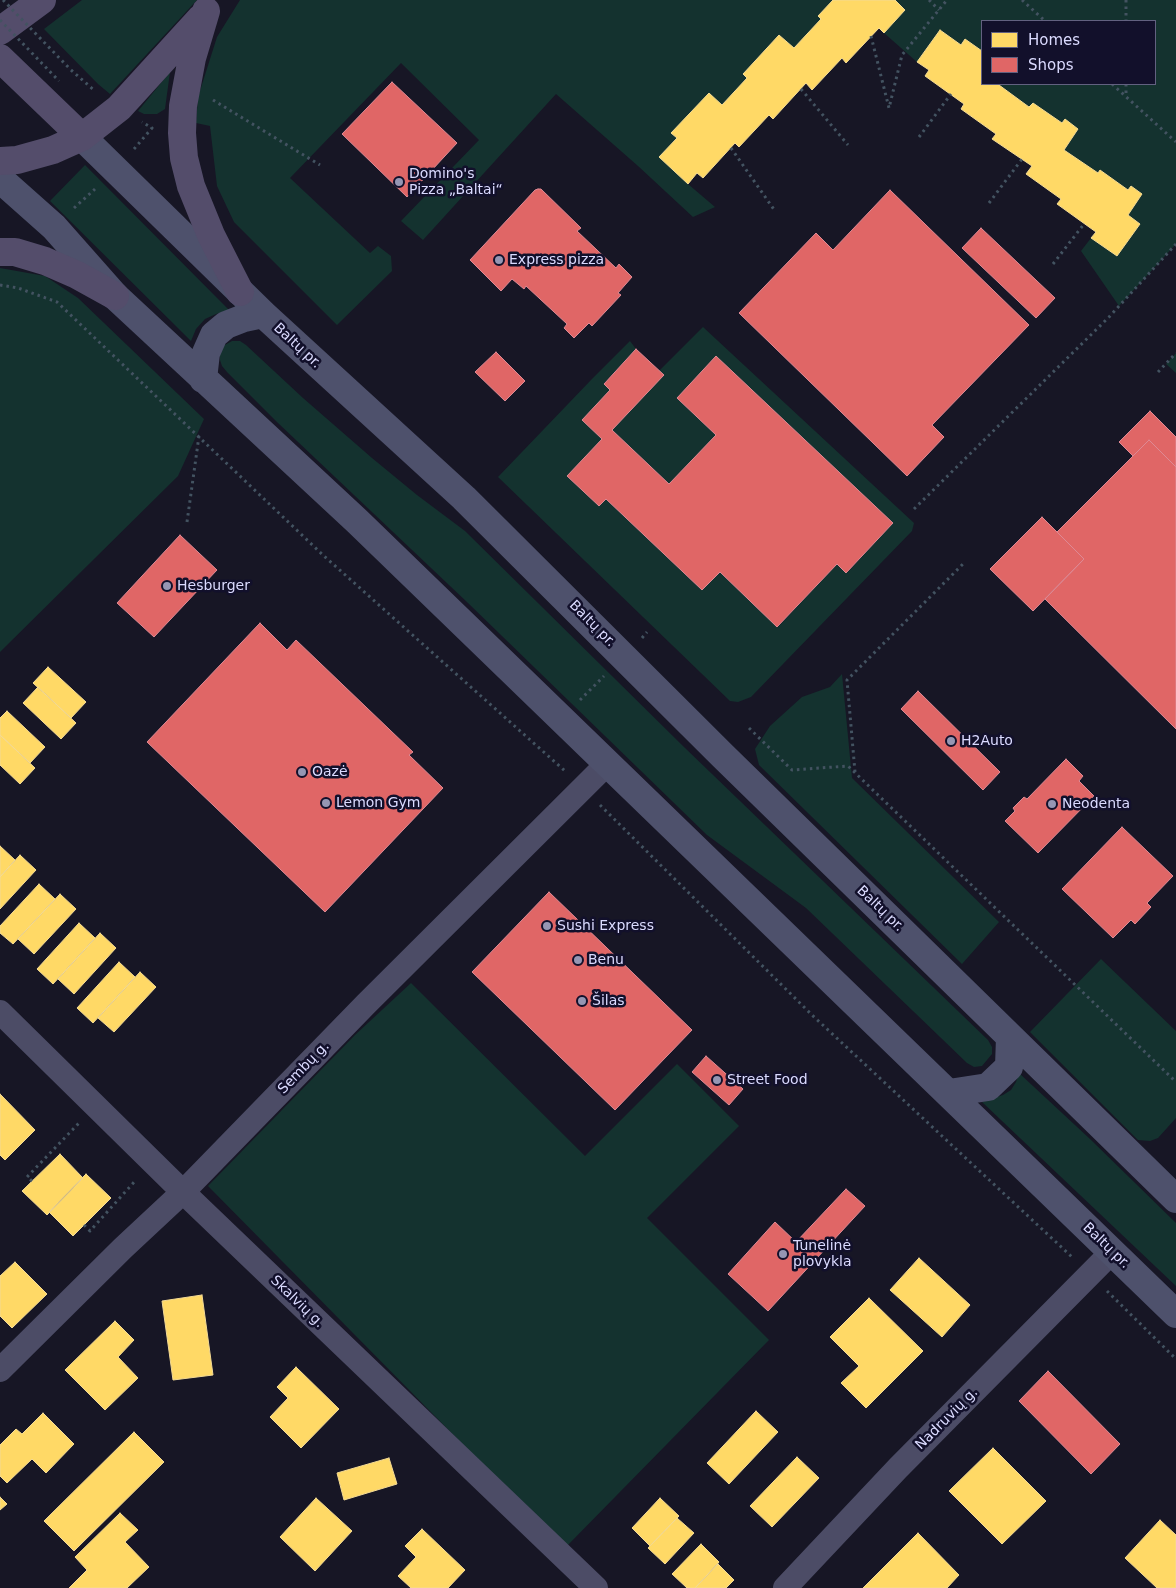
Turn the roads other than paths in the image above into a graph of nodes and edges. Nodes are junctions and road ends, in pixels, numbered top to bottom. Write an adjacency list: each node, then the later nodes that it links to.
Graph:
1 (42, 0): 3 (main road)
2 (212, 6): 5 (main road); 9 (main road)
3 (0, 31)
4 (0, 58): 5 (main road, Baltų pr.)
5 (82, 137): 6 (main road); 9 (main road, Baltų pr.)
6 (0, 162)
7 (0, 179): 10 (main road, Baltų pr.)
8 (0, 252): 10 (main road)
9 (240, 292): 11 (main road, Baltų pr.)
10 (115, 296): 12 (main road, Baltų pr.)
11 (263, 314): 12 (main road); 15 (main road, Baltų pr.)
12 (203, 379): 13 (main road, Baltų pr.)
13 (607, 764): 16 (main road, Baltų pr.); 17 (street, Sembų g.)
14 (0, 1012): 17 (street, Skalvių g.)
15 (1010, 1036): 16 (main road); 18 (main road, Baltų pr.)
16 (949, 1092): 19 (main road, Baltų pr.)
17 (183, 1192): 21 (street, Sembų g.); 22 (street, Skalvių g.)
18 (1176, 1199)
19 (1112, 1252): 20 (main road, Baltų pr.); 23 (street, Nadruvių g.)
20 (1176, 1314)
21 (0, 1370)
22 (596, 1588)
23 (785, 1588)

